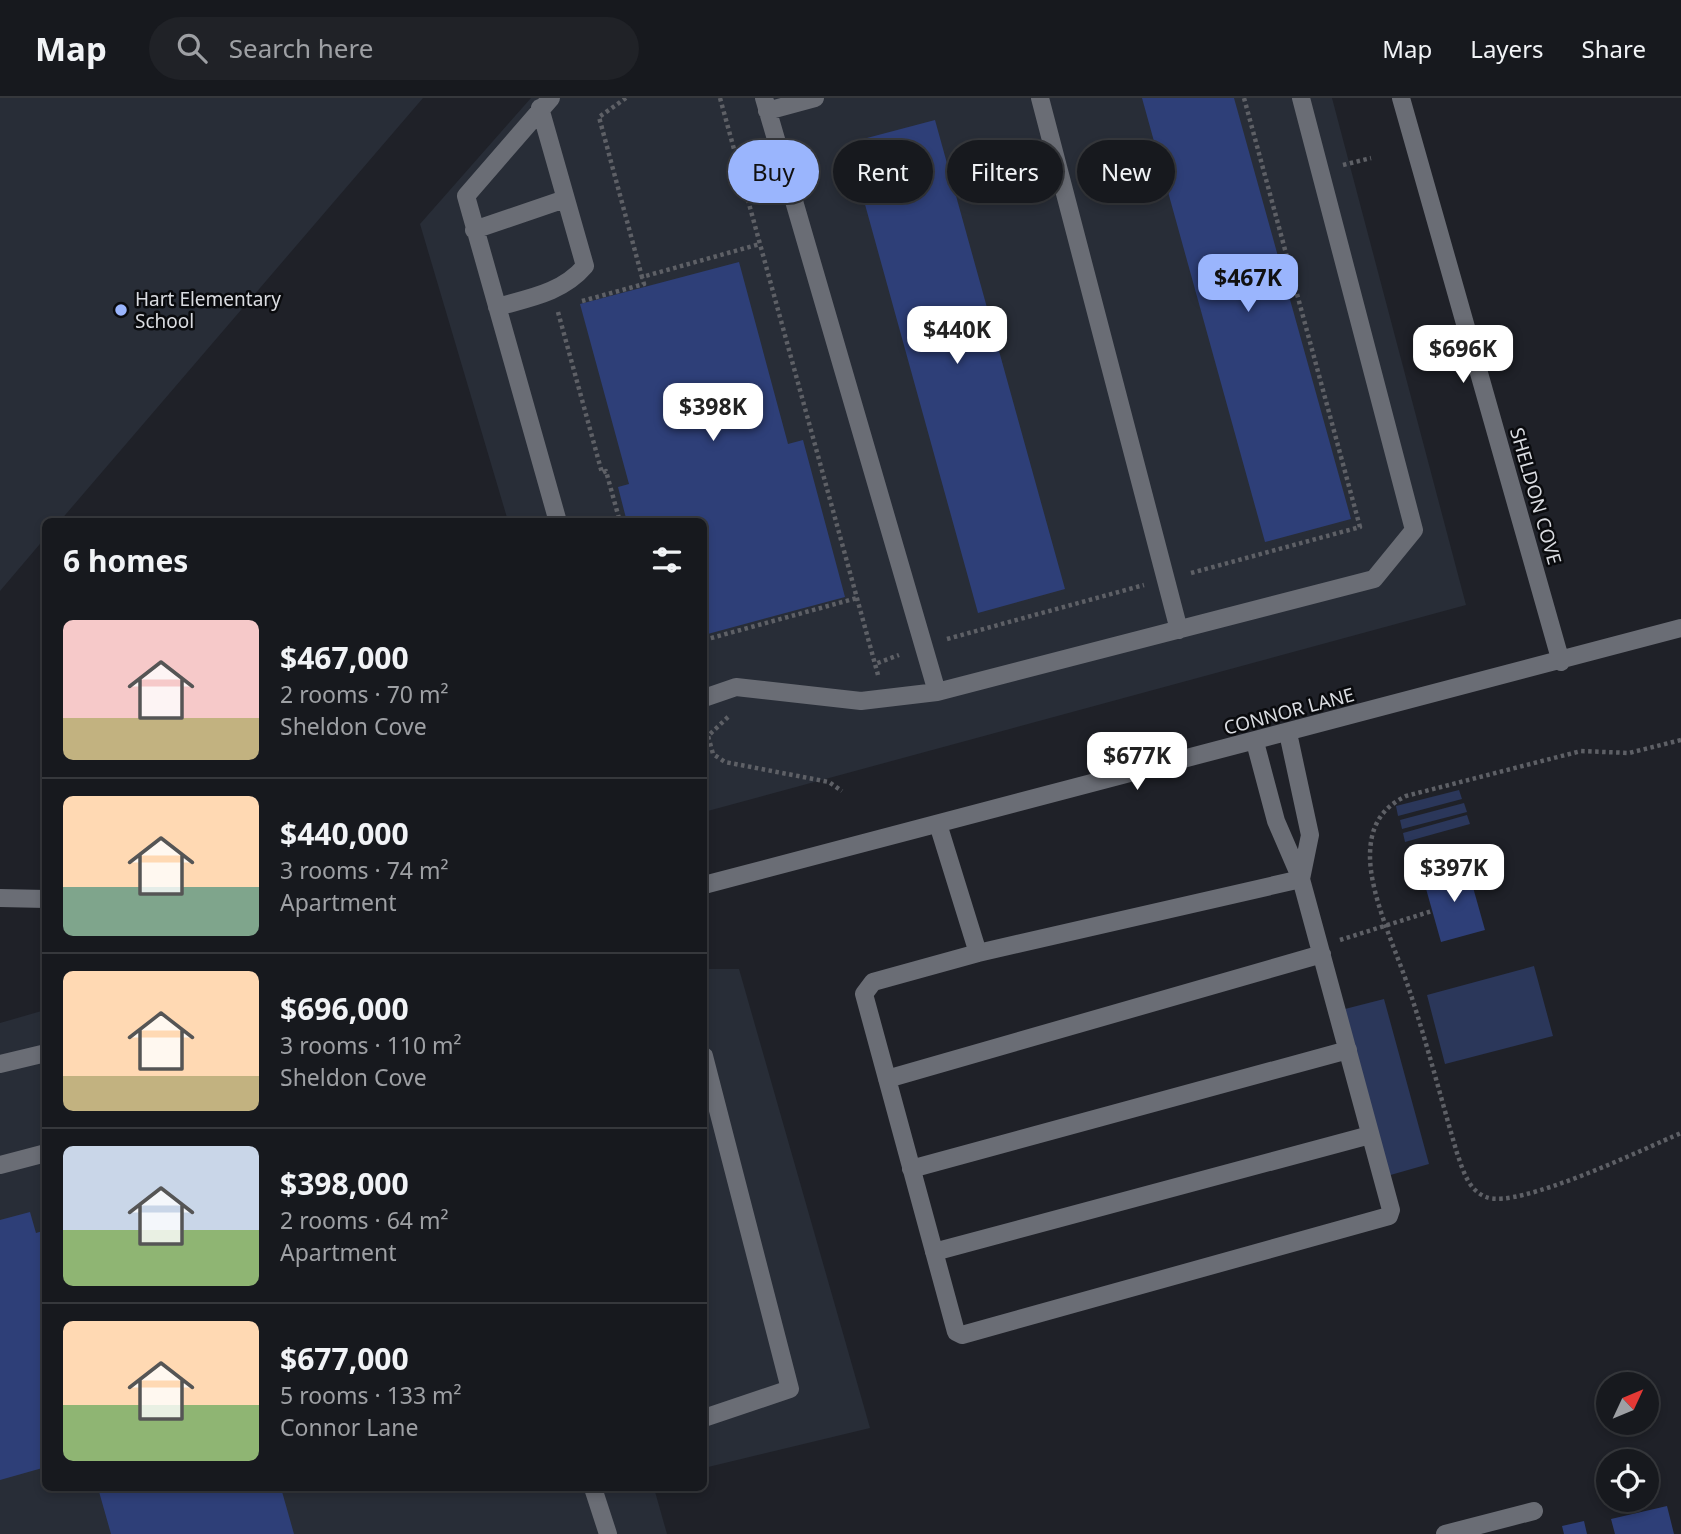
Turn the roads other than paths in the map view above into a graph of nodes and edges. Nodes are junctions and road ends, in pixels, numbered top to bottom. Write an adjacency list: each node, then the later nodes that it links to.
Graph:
1 (815, 98): 6 (street)
2 (1040, 98): 12 (street)
3 (1301, 98): 12 (street)
4 (1401, 98): 13 (street, SHELDON COVE)
5 (546, 103): 7 (street); 8 (street)
6 (765, 104): 14 (street)
7 (565, 199): 8 (street); 9 (street)
8 (474, 230): 9 (street)
9 (496, 307): 10 (street)
10 (557, 518)
11 (1681, 628): 13 (street, CONNOR LANE)
12 (1179, 629): 14 (street)
13 (1561, 662): 16 (street, CONNOR LANE)
14 (937, 692): 15 (street)
15 (707, 697)
16 (1288, 733): 17 (street, CONNOR LANE); 19 (street)
17 (1255, 742): 18 (street, CONNOR LANE); 19 (street)
18 (938, 824): 20 (street, CONNOR LANE); 24 (street)
19 (1301, 879): 23 (street); 24 (street)
20 (707, 884)
21 (0, 898): 22 (street)
22 (42, 899)
23 (1320, 950): 25 (street); 29 (street)
24 (978, 953): 29 (street)
25 (1348, 1050): 30 (street); 33 (street)
26 (42, 1054): 27 (street)
27 (0, 1064)
28 (707, 1068): 35 (street)
29 (887, 1079): 33 (street)
30 (1370, 1135): 34 (street); 34 (street)
31 (42, 1154): 32 (street)
32 (0, 1165)
33 (911, 1169): 34 (street)
34 (934, 1252)
35 (707, 1417)
36 (594, 1491): 38 (street)
37 (1534, 1511): 39 (street)
38 (608, 1534)
39 (1445, 1534)

